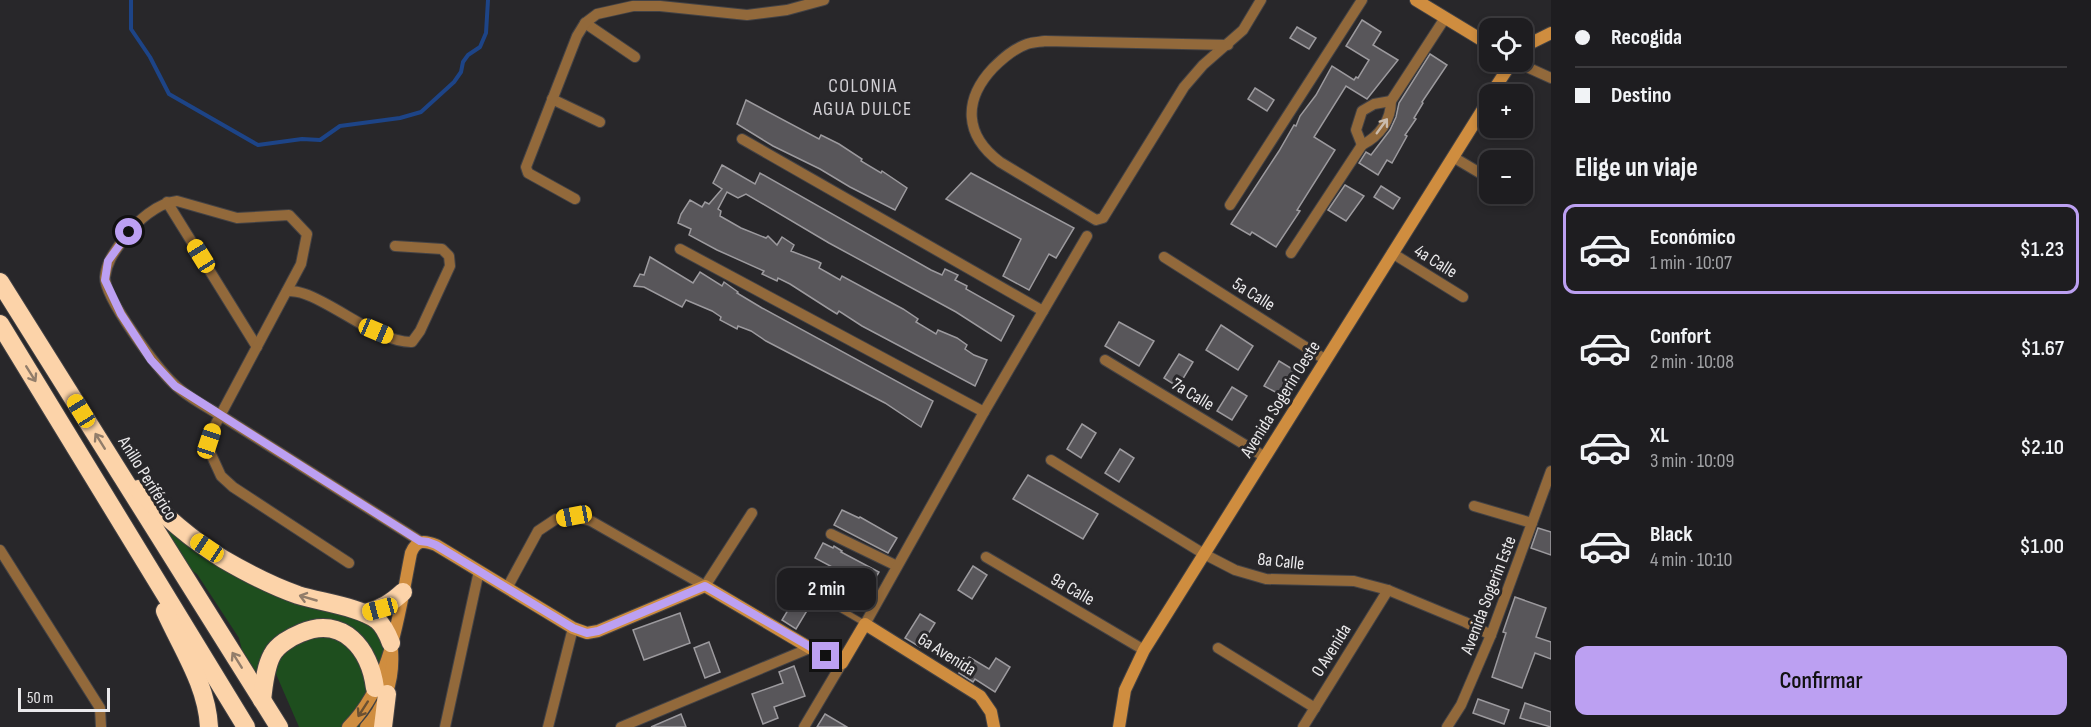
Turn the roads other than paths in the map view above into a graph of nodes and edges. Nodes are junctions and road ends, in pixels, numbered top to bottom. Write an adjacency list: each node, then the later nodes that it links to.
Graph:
1 (824, 0): 6 (street)
2 (1261, 0): 10 (street)
3 (1362, 0): 24 (street)
4 (1419, 1): 5 (street)
5 (1446, 18): 8 (street); 15 (street)
6 (585, 23): 11 (street); 14 (street)
7 (1551, 33): 9 (street)
8 (1479, 38)
9 (1533, 42)
10 (1228, 45): 10 (street)
11 (634, 57)
12 (1533, 70): 13 (street)
13 (1551, 78)
14 (552, 99): 17 (street); 22 (street)
15 (1391, 101): 19 (street, one-way to 15); 19 (street)
16 (1479, 114): 20 (street, Avenida Sogerin Oeste)
17 (600, 122)
18 (742, 139): 34 (street)
19 (1362, 145): 28 (street)
20 (1452, 157): 21 (street); 29 (street, Avenida Sogerin Oeste)
21 (1479, 173)
22 (575, 199)
23 (167, 202): 32 (street); 36 (street); 40 (street)
24 (1230, 205)
25 (1087, 236): 34 (street)
26 (395, 246): 32 (street)
27 (680, 249): 39 (street)
28 (1291, 253)
29 (1392, 253): 33 (street, 4a Calle); 38 (street, Avenida Sogerin Oeste)
30 (1164, 257): 38 (street, 5a Calle)
31 (0, 282): 43 (highway, Anillo Periférico, one-way to 31)
32 (286, 291): 36 (street)
33 (1463, 297)
34 (1042, 311): 39 (street)
35 (0, 324): 49 (highway, one-way to 49)
36 (257, 347): 40 (street)
37 (1105, 360): 41 (street, 7a Calle)
38 (1326, 360): 41 (street, Avenida Sogerin Oeste)
39 (984, 412): 55 (street)
40 (220, 415): 50 (street); 54 (street)
41 (1265, 457): 52 (street, Avenida Sogerin Oeste)
42 (1051, 460): 52 (street, 8a Calle)
43 (116, 467): 62 (highway, one-way to 43); 72 (highway, Anillo Periférico, one-way to 43)
44 (1551, 471): 47 (street, Avenida Sogerin Este)
45 (1474, 506): 47 (street)
46 (752, 513): 58 (street)
47 (1532, 523): 65 (street, Avenida Sogerin Este)
48 (831, 534): 55 (street)
49 (131, 536): 75 (highway); 76 (highway)
50 (420, 541): 56 (street); 61 (street)
51 (0, 550): 74 (street)
52 (1204, 554): 60 (street, 8a Calle); 69 (street, Avenida Sogerin Oeste)
53 (986, 557): 69 (street, 9a Calle)
54 (349, 563)
55 (897, 566): 63 (street)
56 (479, 571): 59 (street); 81 (street)
57 (782, 575): 63 (lane)
58 (705, 586): 59 (street); 64 (street); 67 (street)
59 (507, 588): 64 (street)
60 (1388, 590): 65 (street, 8a Calle); 73 (street, 0 Avenida)
61 (403, 592): 62 (highway); 66 (street)
62 (365, 613): 66 (highway)
63 (865, 624): 70 (street); 85 (street, 6a Avenida)
64 (573, 628): 82 (street)
65 (1491, 635): 88 (street, Avenida Sogerin Este)
66 (392, 643): 71 (street)
67 (810, 648): 70 (street); 83 (street)
68 (1218, 648): 73 (street)
69 (1144, 650): 86 (street, Avenida Sogerin Oeste)
70 (842, 663): 84 (street)
71 (381, 691): 72 (highway); 78 (street, one-way to 78); 79 (street); 80 (highway)
72 (262, 700): 77 (highway, Anillo Periférico)
73 (1315, 708): 87 (street, 0 Avenida)
74 (101, 727)
75 (209, 727)
76 (246, 727)
77 (279, 727)
78 (348, 727)
79 (366, 727)
80 (383, 727)
81 (445, 727)
82 (548, 727)
83 (621, 727)
84 (804, 727)
85 (994, 727)
86 (1119, 727)
87 (1303, 727)
88 (1447, 727)

